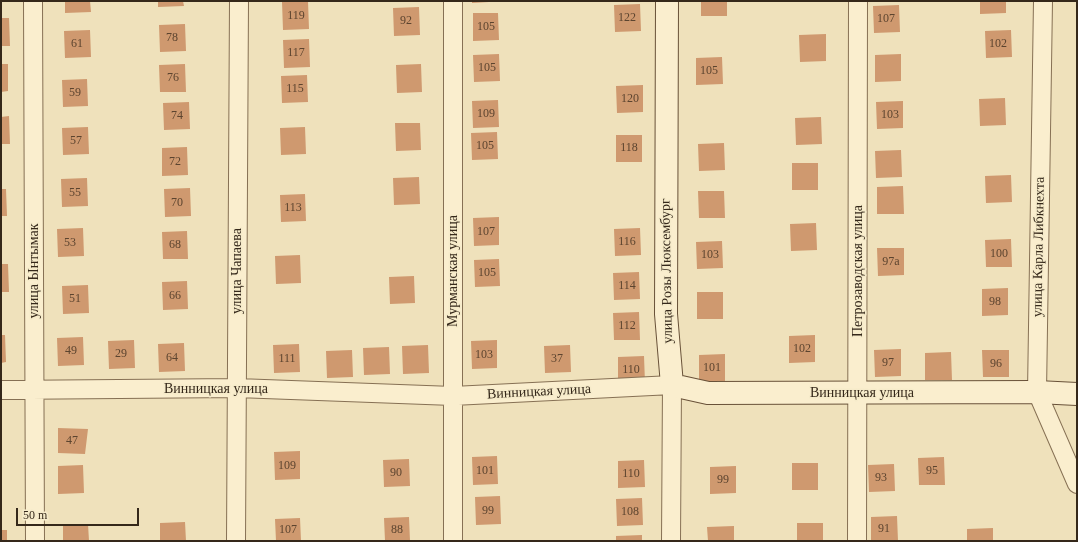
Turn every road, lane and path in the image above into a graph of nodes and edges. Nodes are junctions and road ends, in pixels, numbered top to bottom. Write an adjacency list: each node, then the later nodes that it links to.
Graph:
1 (33, 1): 9 (street, улица Ынтымак)
2 (239, 1): 8 (street, улица Чапаева)
3 (453, 1): 14 (street, Мурманская улица)
4 (667, 1): 7 (main road, улица Розы Люксембург)
5 (858, 1): 12 (street, Петрозаводская улица)
6 (1043, 1): 11 (street, улица Карла Либкнехта)
7 (672, 385): 12 (main road, Винницкая улица); 14 (street, Винницкая улица); 19 (street, улица Розы Люксембург)
8 (237, 388): 9 (street, Винницкая улица); 14 (street, Винницкая улица); 17 (street, улица Чапаева)
9 (35, 389): 10 (street, Винницкая улица); 16 (street, улица Ынтымак)
10 (1, 390)
11 (1037, 392): 12 (main road, Винницкая улица); 13 (main road, Винницкая улица); 15 (street, улица Карла Либкнехта)
12 (858, 394): 20 (street, Петрозаводская улица)
13 (1077, 394)
14 (453, 396): 18 (street, Мурманская улица)
15 (1077, 484)
16 (35, 541)
17 (236, 541)
18 (453, 541)
19 (671, 541)
20 (857, 541)

